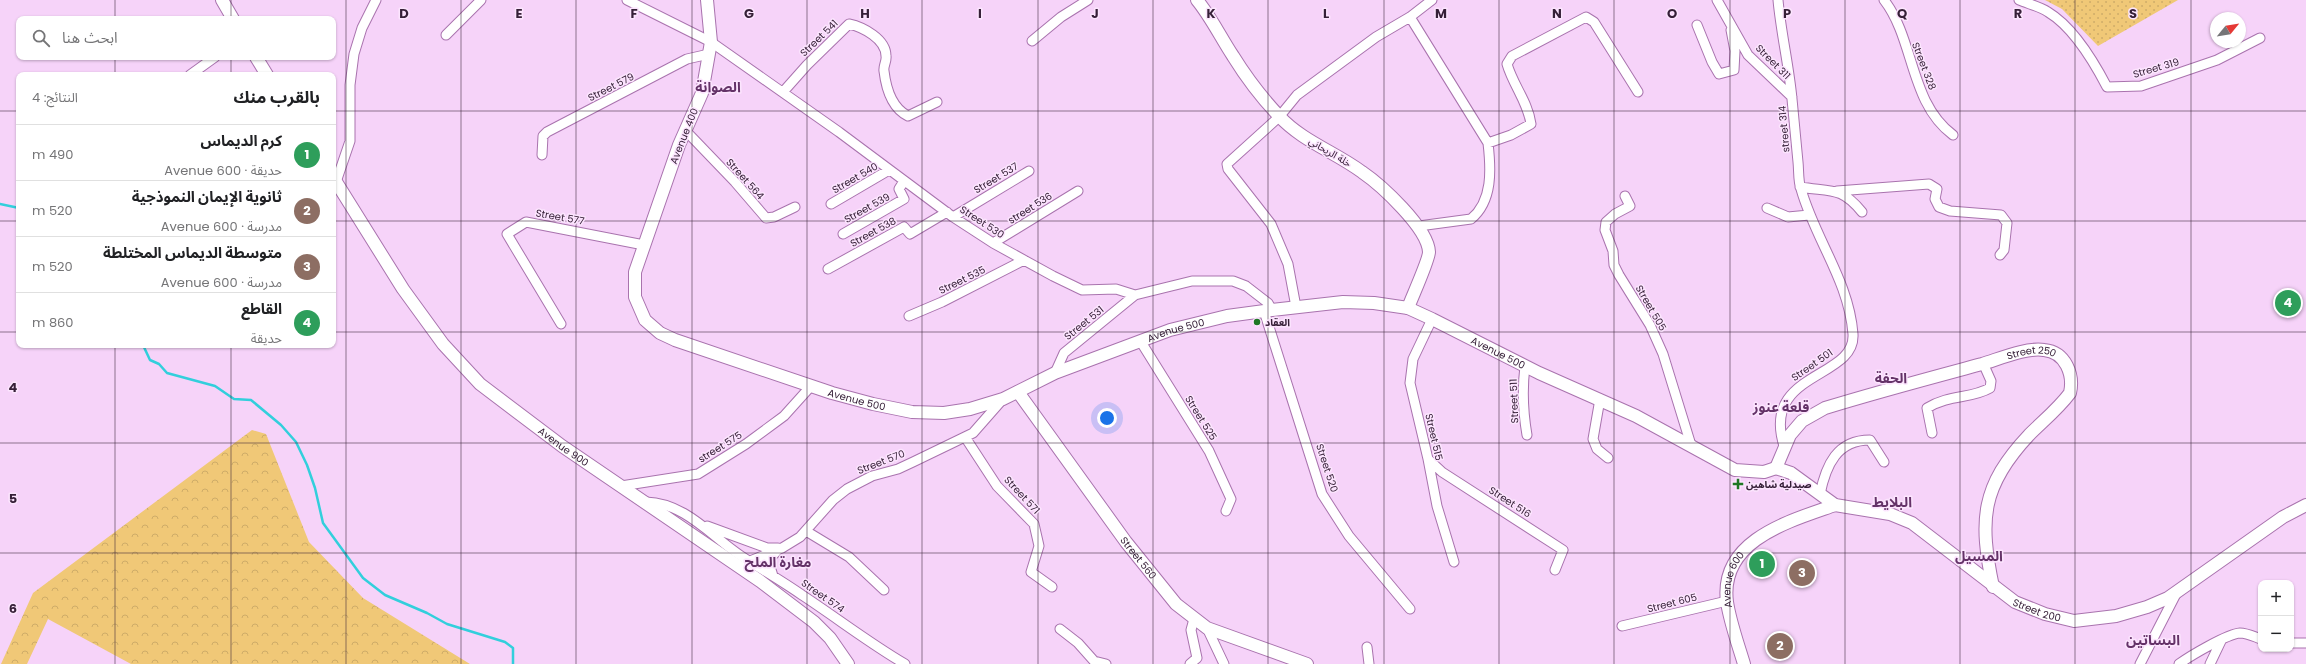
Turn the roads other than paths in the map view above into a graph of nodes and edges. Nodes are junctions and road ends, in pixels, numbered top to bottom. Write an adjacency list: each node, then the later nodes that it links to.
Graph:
1 (222, 0): 13 (main road)
2 (376, 0): 36 (street)
3 (481, 0): 17 (street)
4 (627, 0): 20 (street, Street 530)
5 (707, 0): 20 (main road, Avenue 400)
6 (1088, 0): 19 (street)
7 (1197, 0): 29 (main road, خلة الريحاني)
8 (1432, 0): 14 (street)
9 (1717, 0): 15 (street, Street 311)
10 (1778, 0): 27 (street, street 314)
11 (1884, 0): 31 (street, Street 328)
12 (2019, 0): 18 (street, Street 319)
13 (231, 16)
14 (1410, 17): 29 (street); 32 (street)
15 (1729, 21): 16 (street); 27 (street, Street 311)
16 (1697, 26)
17 (446, 35)
18 (2260, 38)
19 (1032, 41)
20 (710, 48): 25 (street, Street 530); 30 (main road, Avenue 400); 33 (street, Street 579)
21 (211, 60): 23 (street)
22 (258, 60): 24 (main road)
23 (194, 72)
24 (265, 72)
25 (783, 92): 28 (street, Street 541); 34 (street, Street 530)
26 (1638, 92): 32 (street)
27 (1792, 96): 39 (street, street 314)
28 (937, 102)
29 (1279, 117): 49 (main road, خلة الريحاني); 57 (street)
30 (685, 130): 44 (street, Street 564); 52 (main road, Avenue 400)
31 (1952, 135)
32 (1488, 143): 49 (street)
33 (542, 155)
34 (889, 170): 38 (street, Street 530); 43 (street, Street 540)
35 (1029, 172): 47 (street, Street 537)
36 (336, 176)
37 (336, 181): 80 (main road, Avenue 900)
38 (904, 181): 47 (street, Street 530); 50 (street, Street 539)
39 (1800, 187): 41 (street); 48 (street, Street 501)
40 (1078, 191): 51 (street, street 536)
41 (1837, 191): 46 (street); 53 (street)
42 (1626, 196): 74 (street, Street 505)
43 (831, 204)
44 (795, 207)
45 (1767, 208): 48 (street)
46 (1862, 212)
47 (950, 214): 51 (street, Street 530); 55 (street, Street 538)
48 (1809, 215): 75 (street, Street 501)
49 (1419, 226): 58 (main road, خلة الريحاني)
50 (842, 234)
51 (993, 243): 54 (street, Street 530)
52 (644, 245): 62 (street, Street 577); 67 (main road, Avenue 500)
53 (2000, 255)
54 (1024, 260): 56 (street, Street 530); 60 (street, Street 535)
55 (828, 269)
56 (1134, 295): 59 (street); 66 (street, Street 531)
57 (1296, 307): 58 (main road, Avenue 500); 59 (main road, Avenue 500)
58 (1408, 308): 61 (main road, Avenue 500)
59 (1268, 310): 63 (main road, Avenue 500); 98 (street, Street 520)
60 (909, 316)
61 (1432, 319): 65 (main road, Avenue 500); 77 (street, Street 515)
62 (561, 324)
63 (1141, 342): 66 (main road, Avenue 500); 85 (street, Street 525)
64 (1983, 364): 71 (street); 75 (main road, Street 250); 94 (main road, Street 250)
65 (1525, 366): 70 (main road, Avenue 500); 72 (street, Street 511)
66 (1055, 373): 68 (main road, Avenue 500)
67 (811, 386): 69 (main road, Avenue 500); 80 (street, street 575)
68 (1018, 392): 69 (main road, Avenue 500); 99 (main road, Street 560)
69 (1003, 399): 73 (street, Street 570)
70 (1600, 399): 74 (main road, Avenue 500); 76 (street)
71 (1932, 433)
72 (1527, 436)
73 (965, 437): 87 (street, Street 570); 93 (street, Street 571)
74 (1691, 445): 79 (main road, Avenue 500)
75 (1785, 449): 79 (main road, Street 250)
76 (1608, 458)
77 (1428, 459): 90 (street, Street 515); 91 (street, Street 516)
78 (1884, 462): 81 (street)
79 (1776, 468): 81 (main road, Street 200)
80 (621, 486): 82 (main road, Avenue 900)
81 (1820, 494): 83 (main road, Street 200)
82 (646, 502): 86 (street, Street 574); 108 (main road, Avenue 900)
83 (1835, 505): 94 (main road, Street 200); 97 (main road, Avenue 600)
84 (2306, 505): 96 (main road, Street 200)
85 (1226, 511)
86 (695, 520): 88 (street); 89 (street, Street 574)
87 (806, 531): 88 (street, Street 570); 95 (street)
88 (782, 548): 89 (street, Street 570); 92 (street)
89 (750, 561): 92 (street, Street 574)
90 (1454, 562)
91 (1555, 570)
92 (773, 576): 109 (street, Street 574)
93 (1052, 587)
94 (1993, 587): 96 (main road, Street 200)
95 (884, 590)
96 (2176, 594): 116 (street)
97 (1727, 601): 100 (street, Street 605); 115 (main road, Avenue 600)
98 (1410, 609)
99 (1194, 619): 101 (main road, Street 560); 111 (street)
100 (1622, 626)
101 (1207, 628): 112 (street); 113 (main road, Street 560)
102 (1060, 629): 110 (street)
103 (2258, 638): 104 (street)
104 (2221, 641): 117 (street); 118 (street)
105 (2306, 642): 106 (street)
106 (2294, 643)
107 (1367, 647): 114 (street)
108 (848, 664)
109 (905, 664)
110 (1106, 664)
111 (1190, 664)
112 (1224, 664)
113 (1307, 664)
114 (1369, 664)
115 (1744, 664)
116 (2140, 664)
117 (2179, 664)
118 (2210, 664)

